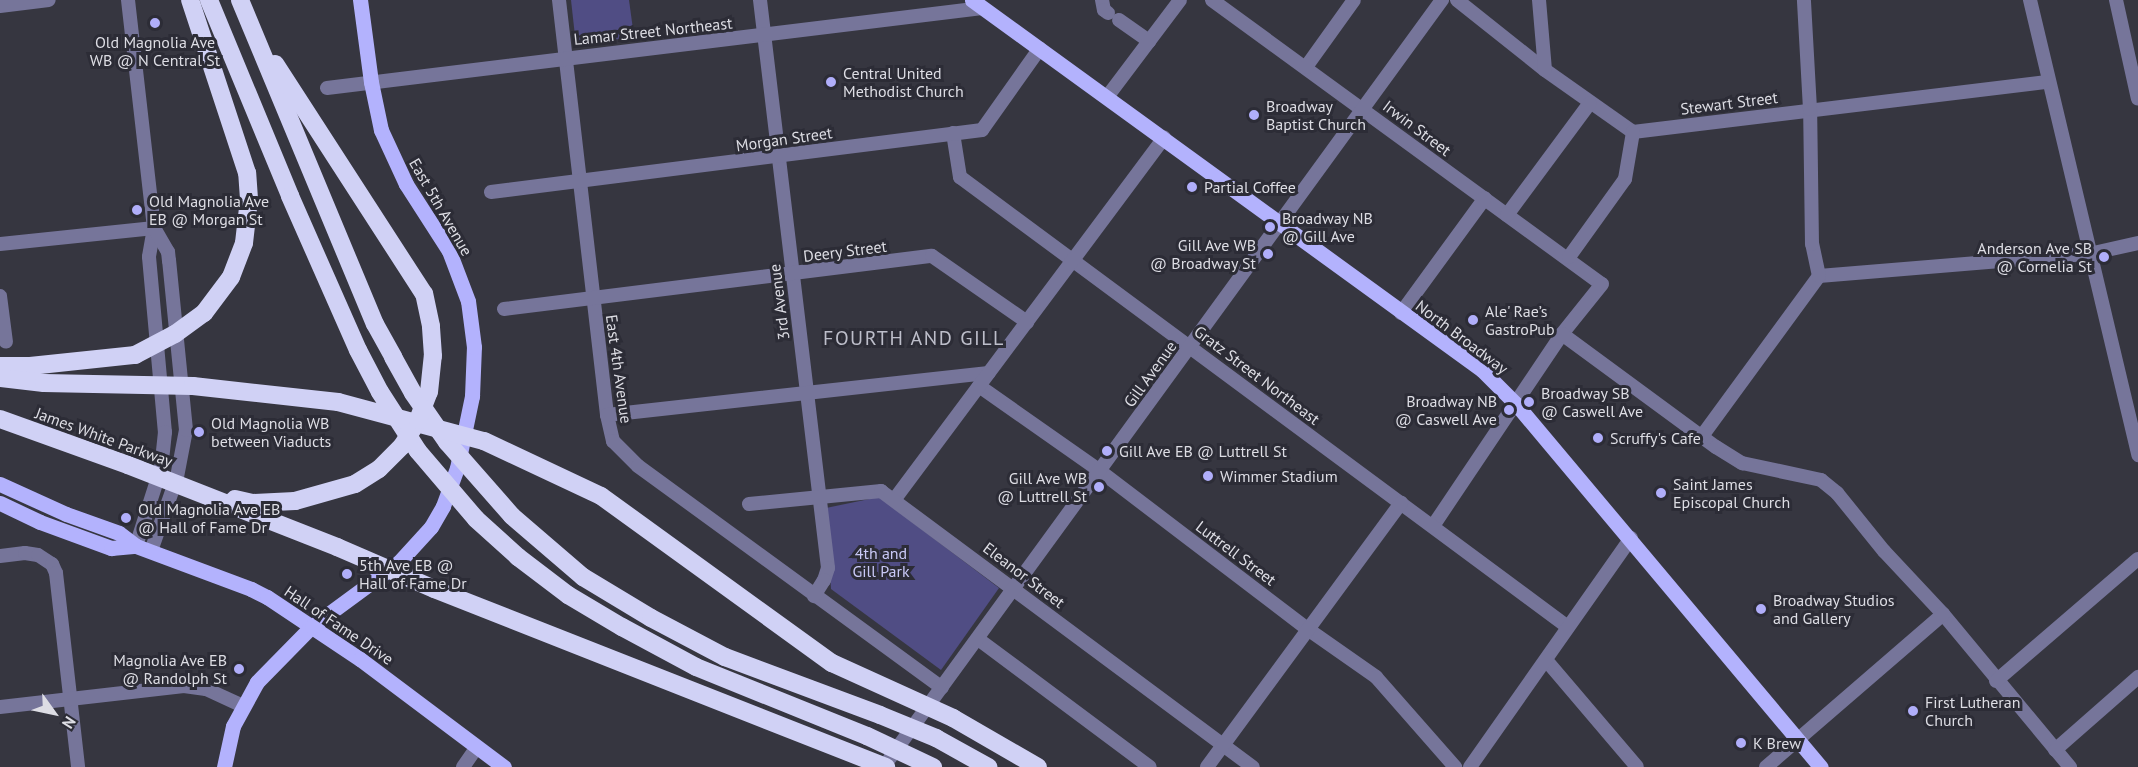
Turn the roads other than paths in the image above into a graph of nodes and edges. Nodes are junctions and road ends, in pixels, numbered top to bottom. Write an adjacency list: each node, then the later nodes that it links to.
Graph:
1 (49, 0): 18 (street)
2 (128, 0): 45 (street)
3 (209, 0): 104 (highway)
4 (360, 0): 28 (main road, East 5th Avenue)
5 (559, 0): 25 (street, East 4th Avenue)
6 (760, 0): 22 (street, 3rd Avenue)
7 (1180, 0): 23 (street)
8 (1212, 0): 26 (street, Irwin Street)
9 (1354, 0): 26 (street)
10 (1442, 0): 34 (street, Gill Avenue)
11 (1457, 0): 27 (street)
12 (1539, 0): 27 (street)
13 (1804, 0): 35 (street)
14 (2030, 0): 29 (street)
15 (2116, 0): 32 (street)
16 (241, 1): 21 (highway)
17 (977, 4): 22 (street, Lamar Street Northeast); 24 (main road, North Broadway)
18 (0, 6)
19 (192, 6): 61 (highway)
20 (1110, 11): 23 (street)
21 (253, 31): 74 (highway); 110 (highway)
22 (764, 35): 25 (street, Lamar Street Northeast); 39 (street, 3rd Avenue)
23 (1149, 41): 31 (street)
24 (1040, 48): 31 (main road, North Broadway); 37 (street, Morgan Street)
25 (566, 57): 28 (street, Lamar Street Northeast); 40 (street, East 4th Avenue)
26 (1306, 67): 34 (street, Irwin Street)
27 (1545, 70): 33 (street)
28 (370, 82): 30 (street, Lamar Street Northeast); 89 (main road, East 5th Avenue)
29 (2049, 82): 35 (street, Stewart Street); 48 (street)
30 (327, 88)
31 (1107, 97): 38 (main road, North Broadway)
32 (2138, 99)
33 (1590, 103): 36 (street); 43 (street)
34 (1363, 108): 42 (street, Irwin Street); 44 (street, Gill Avenue)
35 (1810, 109): 36 (street, Stewart Street); 52 (street)
36 (1633, 132): 49 (street)
37 (953, 133): 39 (street, Morgan Street); 50 (street, Gratz Street Northeast)
38 (1164, 138): 44 (main road, North Broadway); 50 (street)
39 (779, 156): 40 (street, Morgan Street); 51 (street, 3rd Avenue)
40 (580, 183): 41 (street, Morgan Street); 54 (street, East 4th Avenue)
41 (491, 192)
42 (1485, 198): 43 (street, Irwin Street); 56 (street)
43 (1507, 214): 49 (street, Irwin Street)
44 (1281, 222): 56 (main road, North Broadway); 60 (street, Gill Avenue)
45 (154, 228): 47 (street); 82 (street); 83 (street)
46 (2138, 243): 48 (street)
47 (0, 244)
48 (2089, 254): 52 (street); 67 (street)
49 (1569, 257): 58 (street, Irwin Street)
50 (1073, 260): 57 (street); 60 (street, Gratz Street Northeast)
51 (793, 274): 54 (street, Deery Street); 57 (street, Deery Street); 65 (street, 3rd Avenue)
52 (1819, 276): 70 (street)
53 (0, 296): 59 (street)
54 (592, 298): 55 (street, Deery Street); 68 (street, East 4th Avenue)
55 (504, 309)
56 (1401, 313): 66 (main road, North Broadway)
57 (1027, 322): 62 (street)
58 (1562, 334): 66 (street); 70 (street)
59 (6, 342)
60 (1190, 347): 72 (street, Gill Avenue); 78 (street, Gratz Street Northeast)
61 (0, 366)
62 (989, 373): 64 (street); 65 (street)
63 (0, 378): 111 (highway)
64 (979, 386): 72 (street, Luttrell Street); 76 (street)
65 (806, 394): 68 (street); 75 (street, 3rd Avenue)
66 (1516, 404): 80 (street); 81 (main road, North Broadway)
67 (2132, 404): 71 (street)
68 (607, 415): 87 (street, East 4th Avenue)
69 (0, 419): 74 (highway, James White Parkway)
70 (1702, 436): 88 (street)
71 (2138, 455)
72 (1100, 471): 86 (street, Gill Avenue); 91 (street, Luttrell Street)
73 (0, 484): 82 (main road, Hall of Fame Drive)
74 (195, 491): 109 (highway)
75 (818, 496): 76 (street, Eleanor Street); 79 (street, Eleanor Street); 87 (street, 3rd Avenue)
76 (894, 500): 86 (street, Eleanor Street)
77 (0, 503): 82 (main road, Hall of Fame Drive)
78 (1401, 503): 80 (street, Gratz Street Northeast); 91 (street)
79 (749, 504)
80 (1433, 526): 90 (street, Gratz Street Northeast)
81 (1631, 538): 90 (street); 100 (main road, North Broadway)
82 (136, 546): 83 (main road, Hall of Fame Drive)
83 (151, 552): 89 (main road, Hall of Fame Drive)
84 (0, 556): 97 (street)
85 (2138, 559): 95 (street)
86 (1015, 588): 92 (street, Gill Avenue); 101 (street, Eleanor Street)
87 (814, 596): 96 (street, East 4th Avenue)
88 (1942, 614): 95 (street); 100 (street)
89 (312, 626): 99 (main road, East 5th Avenue); 102 (main road, Hall of Fame Drive)
90 (1568, 627): 93 (street)
91 (1309, 630): 101 (street); 115 (street, Luttrell Street)
92 (978, 639): 96 (street, Gill Avenue); 112 (street)
93 (1546, 660): 116 (street); 117 (street)
94 (2138, 677): 103 (street)
95 (1996, 681): 103 (street)
96 (942, 688): 109 (street, Gill Avenue)
97 (70, 698): 98 (street); 99 (street); 105 (street)
98 (0, 706)
99 (243, 706): 106 (main road, East 5th Avenue)
100 (1797, 740): 118 (street); 119 (main road, North Broadway)
101 (1223, 744): 113 (street); 114 (street, Eleanor Street)
102 (477, 747): 107 (street); 108 (main road, Hall of Fame Drive)
103 (2055, 750): 120 (street)
104 (926, 764)
105 (78, 767)
106 (224, 767)
107 (463, 767)
108 (504, 767)
109 (885, 767)
110 (988, 767)
111 (1038, 767)
112 (1150, 767)
113 (1207, 767)
114 (1253, 767)
115 (1455, 767)
116 (1470, 767)
117 (1637, 767)
118 (1766, 767)
119 (1821, 767)
120 (2070, 767)

